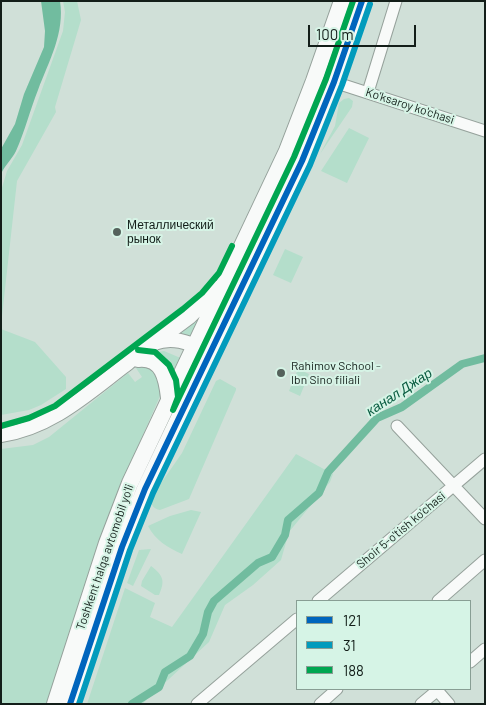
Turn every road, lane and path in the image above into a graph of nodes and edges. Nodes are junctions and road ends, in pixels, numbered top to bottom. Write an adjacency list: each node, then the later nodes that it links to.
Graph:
1 (342, 1): 7 (highway, Toshkent halqa avtomobil yo'li)
2 (362, 1): 4 (highway, Toshkent halqa avtomobil yo'li)
3 (396, 1): 5 (street)
4 (334, 82): 5 (street, Ko'ksaroy ko'chasi); 10 (highway, Toshkent halqa avtomobil yo'li)
5 (368, 92): 6 (street, Ko'ksaroy ko'chasi)
6 (485, 131)
7 (226, 278): 8 (highway); 9 (highway, Toshkent halqa avtomobil yo'li)
8 (150, 345): 9 (main road); 14 (main road)
9 (193, 349): 10 (main road); 11 (main road); 12 (highway, Toshkent halqa avtomobil yo'li)
10 (208, 356): 17 (highway, Toshkent halqa avtomobil yo'li)
11 (138, 360): 12 (highway); 15 (main road)
12 (169, 398): 17 (highway, Toshkent halqa avtomobil yo'li)
13 (397, 426): 18 (street)
14 (1, 434)
15 (1, 438)
16 (485, 460): 18 (street, Shoir 5-o'tish ko'chasi)
17 (138, 486): 29 (highway, Toshkent halqa avtomobil yo'li); 30 (highway, Toshkent halqa avtomobil yo'li)
18 (454, 486): 19 (street); 21 (street, Shoir 5-o'tish ko'chasi)
19 (485, 518)
20 (485, 560): 22 (street)
21 (319, 600)
22 (439, 600)
23 (296, 620): 31 (street)
24 (485, 649): 25 (street)
25 (471, 661)
26 (336, 690): 32 (street)
27 (436, 690): 33 (street)
28 (438, 690): 34 (street)
29 (56, 704)
30 (70, 704)
31 (197, 704)
32 (320, 704)
33 (421, 704)
34 (449, 704)

